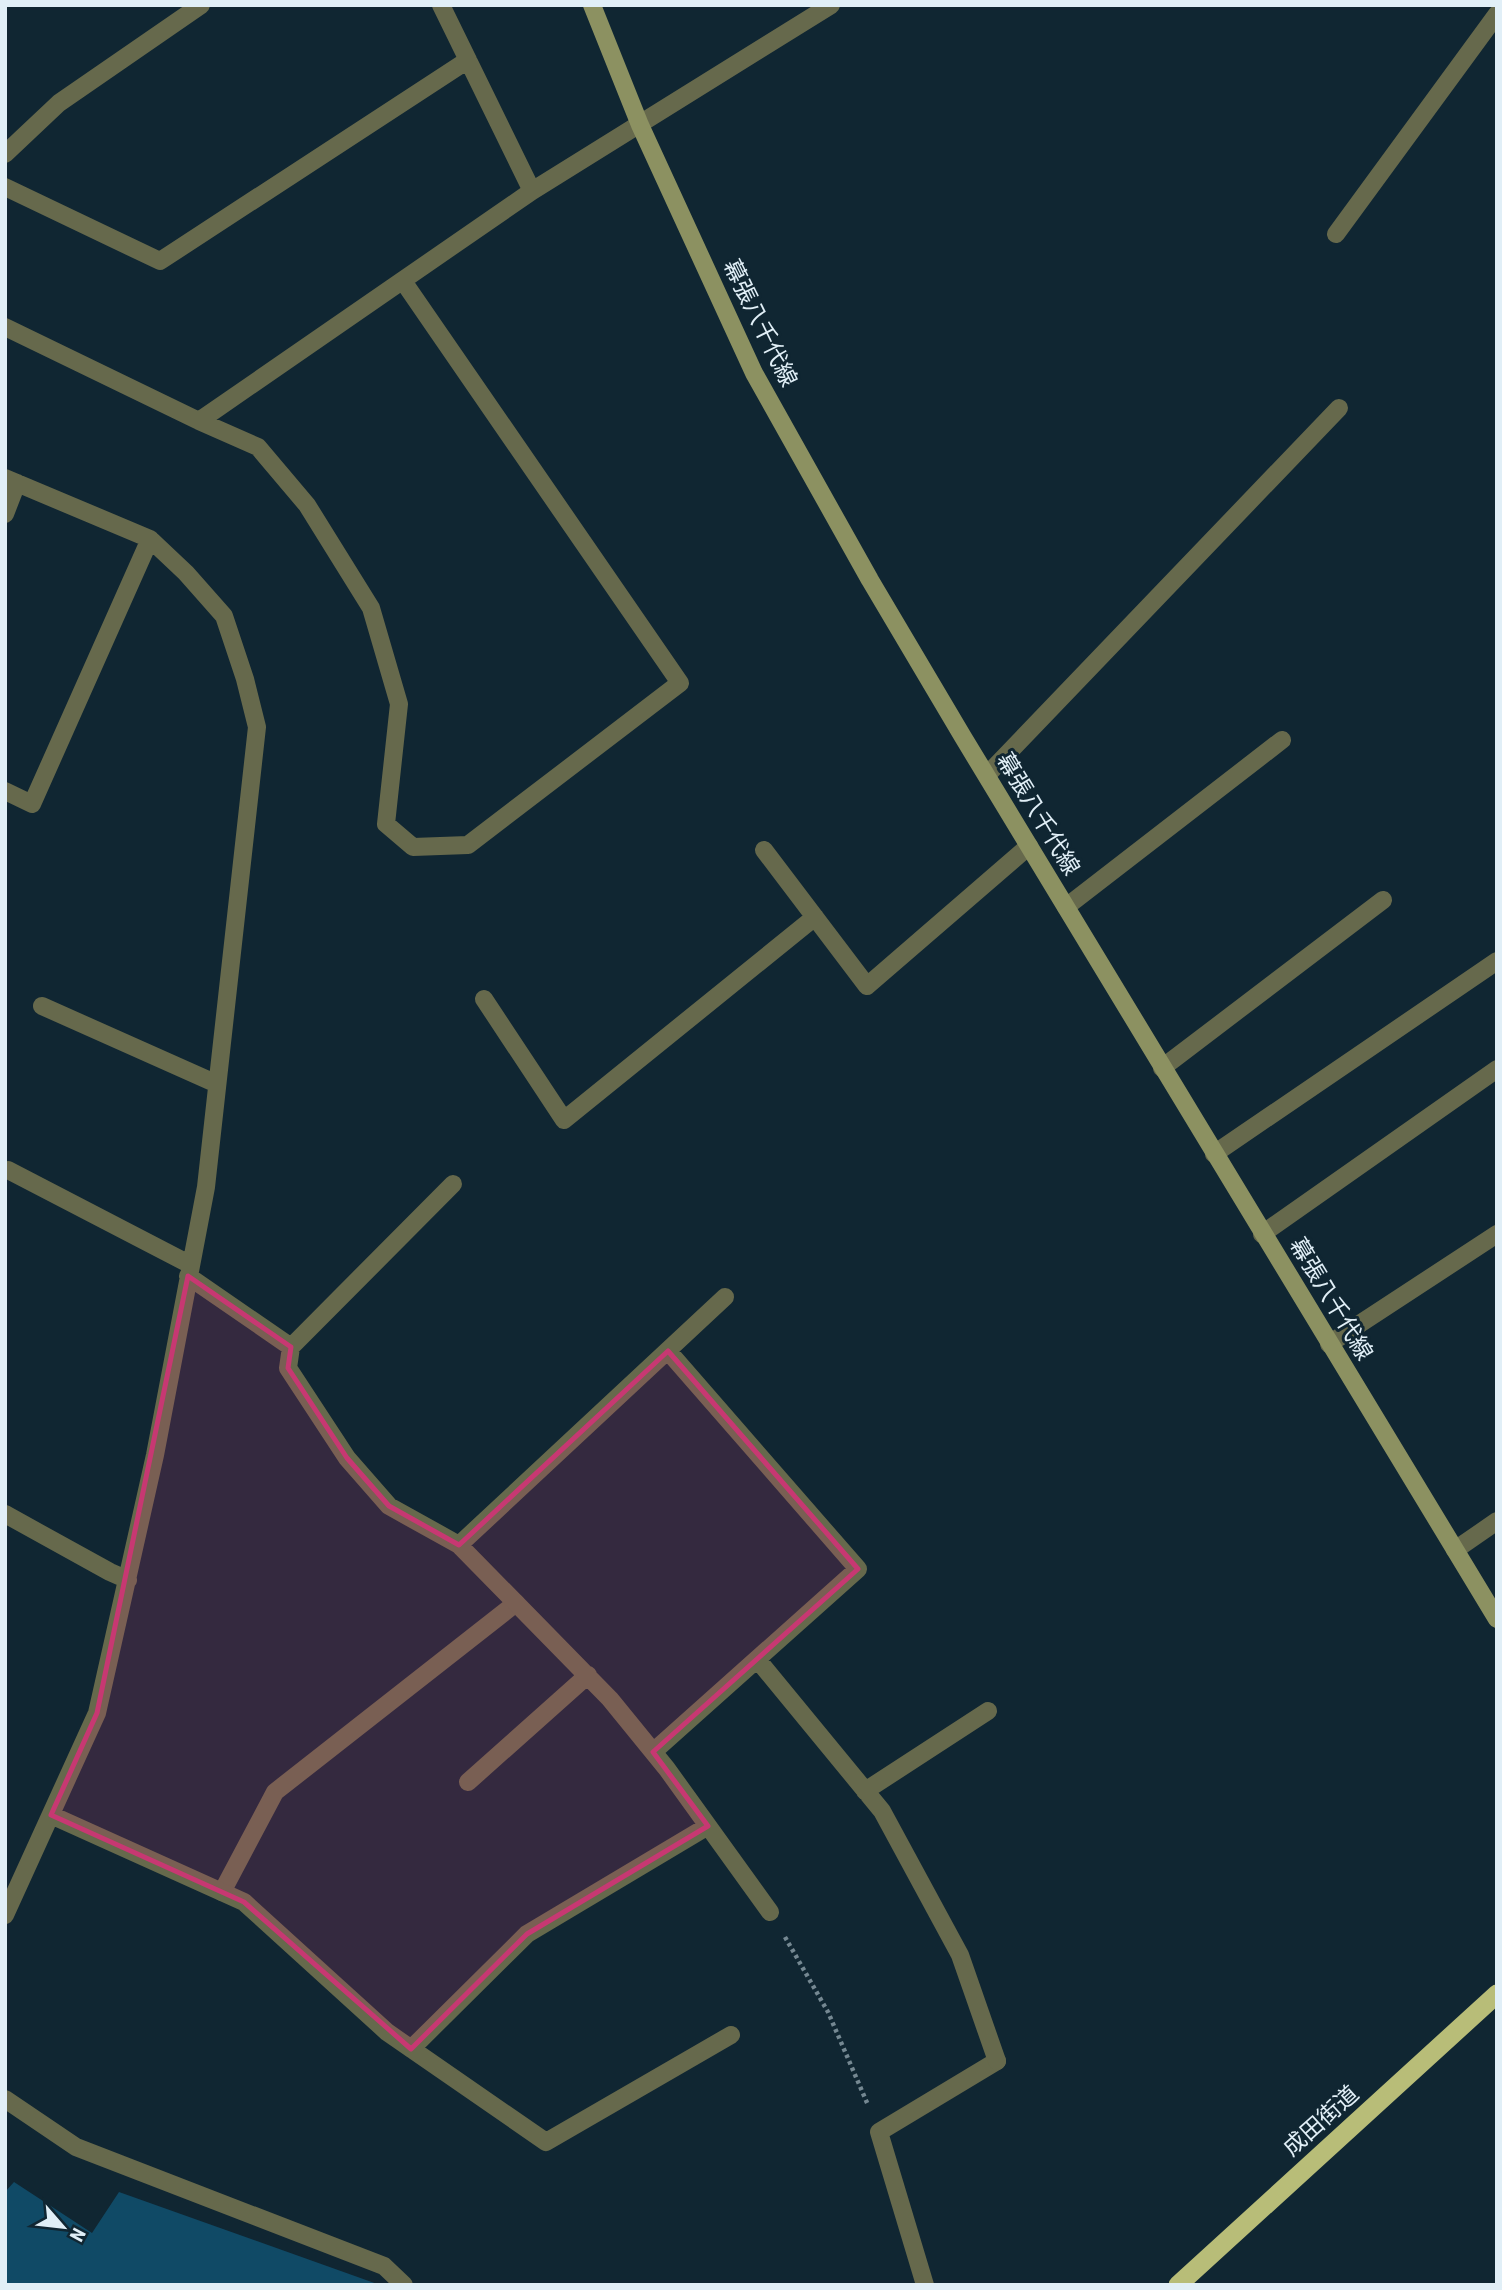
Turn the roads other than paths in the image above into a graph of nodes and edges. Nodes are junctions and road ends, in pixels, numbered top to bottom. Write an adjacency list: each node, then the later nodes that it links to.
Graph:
1 (201, 5): 8 (street)
2 (441, 5): 6 (street)
3 (592, 5): 7 (main road, 幕張八千代線)
4 (831, 5): 7 (street)
5 (1497, 14): 11 (street)
6 (468, 60): 9 (street); 10 (street)
7 (640, 125): 10 (street); 20 (main road, 幕張八千代線)
8 (5, 153)
9 (5, 187)
10 (532, 191): 12 (street)
11 (1336, 234)
12 (403, 281): 15 (street); 15 (street)
13 (5, 327): 15 (street)
14 (1339, 408): 20 (street)
15 (199, 422)
16 (11, 480): 17 (street); 18 (street)
17 (5, 514)
18 (150, 539): 21 (street); 32 (street)
19 (1282, 740): 25 (street)
20 (987, 775): 22 (main road, 幕張八千代線)
21 (5, 791)
22 (1029, 846): 25 (main road, 幕張八千代線); 26 (street)
23 (764, 850): 26 (street)
24 (1383, 900): 30 (street)
25 (1066, 907): 30 (main road, 幕張八千代線)
26 (815, 917): 28 (street)
27 (1497, 961): 33 (street)
28 (484, 999)
29 (42, 1006): 32 (street)
30 (1162, 1068): 33 (main road, 幕張八千代線)
31 (1497, 1069): 36 (street)
32 (217, 1084): 38 (street)
33 (1214, 1154): 36 (main road, 幕張八千代線)
34 (8, 1170): 38 (street)
35 (453, 1184): 41 (street)
36 (1262, 1234): 40 (main road, 幕張八千代線)
37 (1497, 1234): 40 (street)
38 (190, 1271): 41 (street); 47 (street)
39 (725, 1297): 42 (street)
40 (1329, 1345): 46 (main road, 幕張八千代線)
41 (291, 1347): 45 (street)
42 (667, 1351): 45 (street); 50 (street)
43 (5, 1514): 47 (street)
44 (1497, 1521): 46 (street)
45 (459, 1545): 48 (street)
46 (1454, 1550): 49 (main road, 幕張八千代線)
47 (128, 1580): 56 (street)
48 (516, 1603): 51 (street); 58 (street)
49 (1497, 1619)
50 (757, 1659): 53 (street); 55 (street)
51 (587, 1675): 53 (street); 54 (street)
52 (988, 1711): 55 (street)
53 (653, 1752): 57 (street)
54 (468, 1782)
55 (865, 1791): 66 (street)
56 (51, 1815): 58 (street); 60 (street)
57 (708, 1826): 59 (street); 63 (street)
58 (222, 1892): 63 (street)
59 (770, 1912)
60 (5, 1915)
61 (1497, 1994): 67 (highway, 成田街道)
62 (732, 2035): 63 (street)
63 (411, 2049)
64 (5, 2099): 65 (street)
65 (404, 2285)
66 (925, 2285)
67 (1178, 2285)

